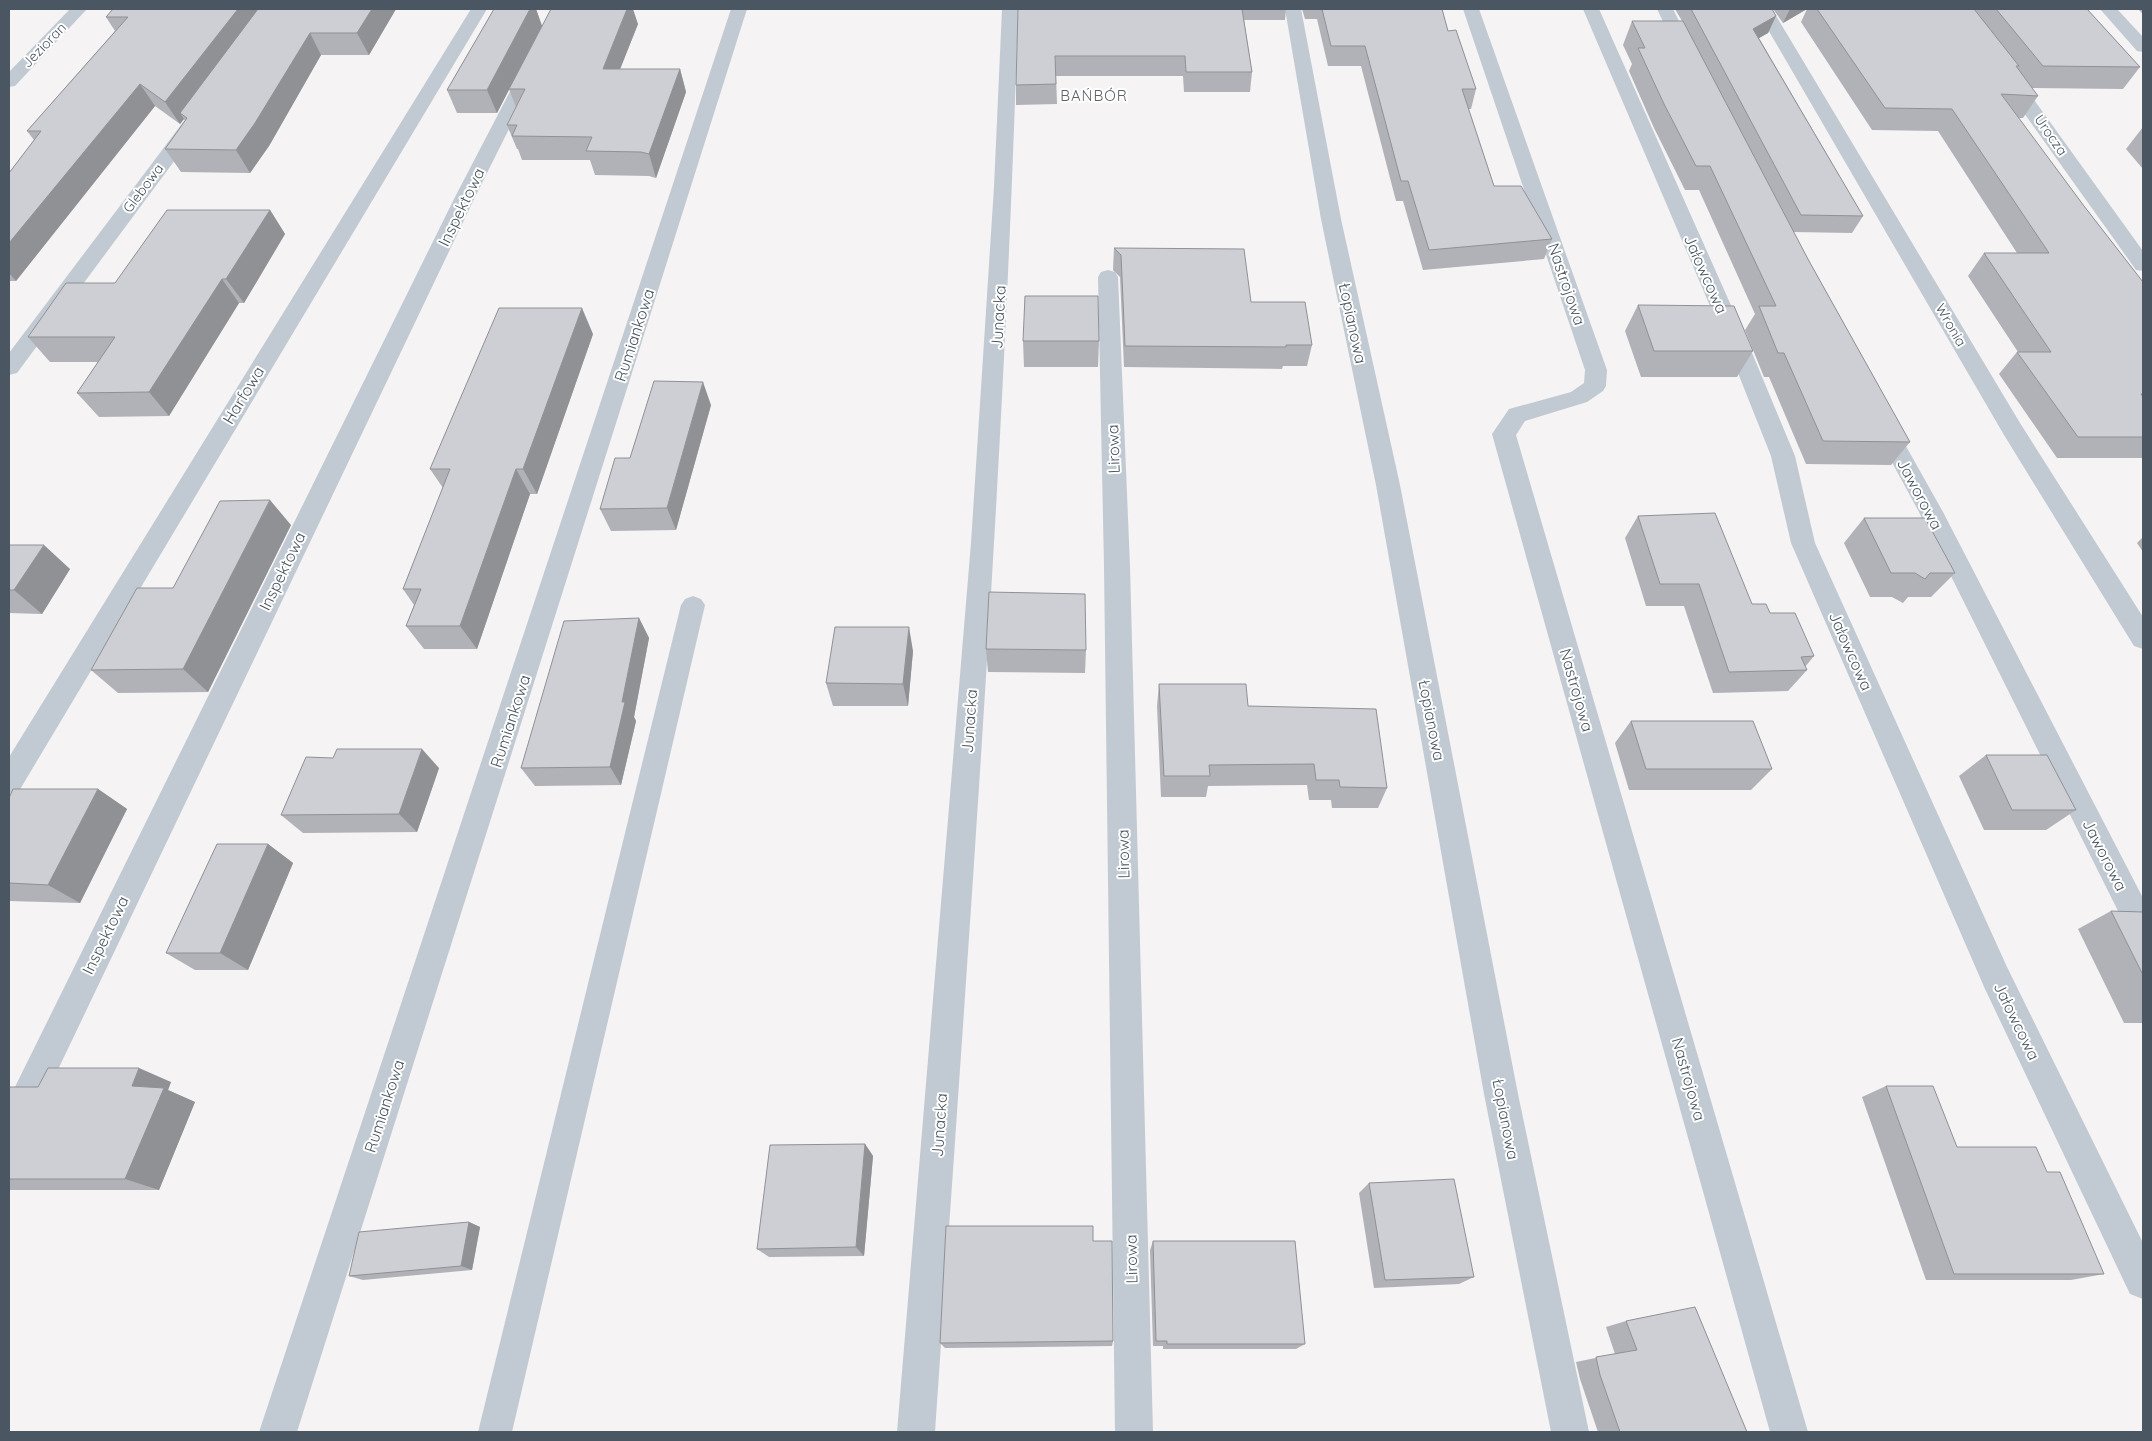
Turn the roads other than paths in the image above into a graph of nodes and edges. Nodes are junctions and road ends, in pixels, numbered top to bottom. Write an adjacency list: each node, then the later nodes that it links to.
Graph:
1 (79, 9): 15 (street, Jezioran)
2 (479, 9): 23 (street, Harfowa)
3 (561, 9): 25 (street, Inspektowa)
4 (739, 9): 27 (street, Rumiankowa)
5 (1010, 9): 29 (street, Junacka)
6 (1293, 9): 31 (street, Łopianowa)
7 (1471, 9): 32 (street, Nastrojowa)
8 (1591, 9): 26 (street, Jałowcowa)
9 (1665, 9): 14 (street)
10 (1764, 9): 22 (street, Wronia)
11 (2108, 9): 12 (street)
12 (2143, 47)
13 (1996, 62): 17 (street, Urocza)
14 (1697, 73)
15 (9, 82)
16 (200, 113): 19 (street, Glebowa)
17 (2143, 265)
18 (1108, 276): 30 (street, Lirowa)
19 (9, 368)
20 (1873, 407): 24 (street, Jaworowa)
21 (693, 605): 28 (lane)
22 (2143, 639)
23 (9, 782)
24 (2143, 929)
25 (9, 1135)
26 (2143, 1281)
27 (278, 1432)
28 (495, 1432)
29 (916, 1432)
30 (1134, 1432)
31 (1570, 1432)
32 (1788, 1432)

